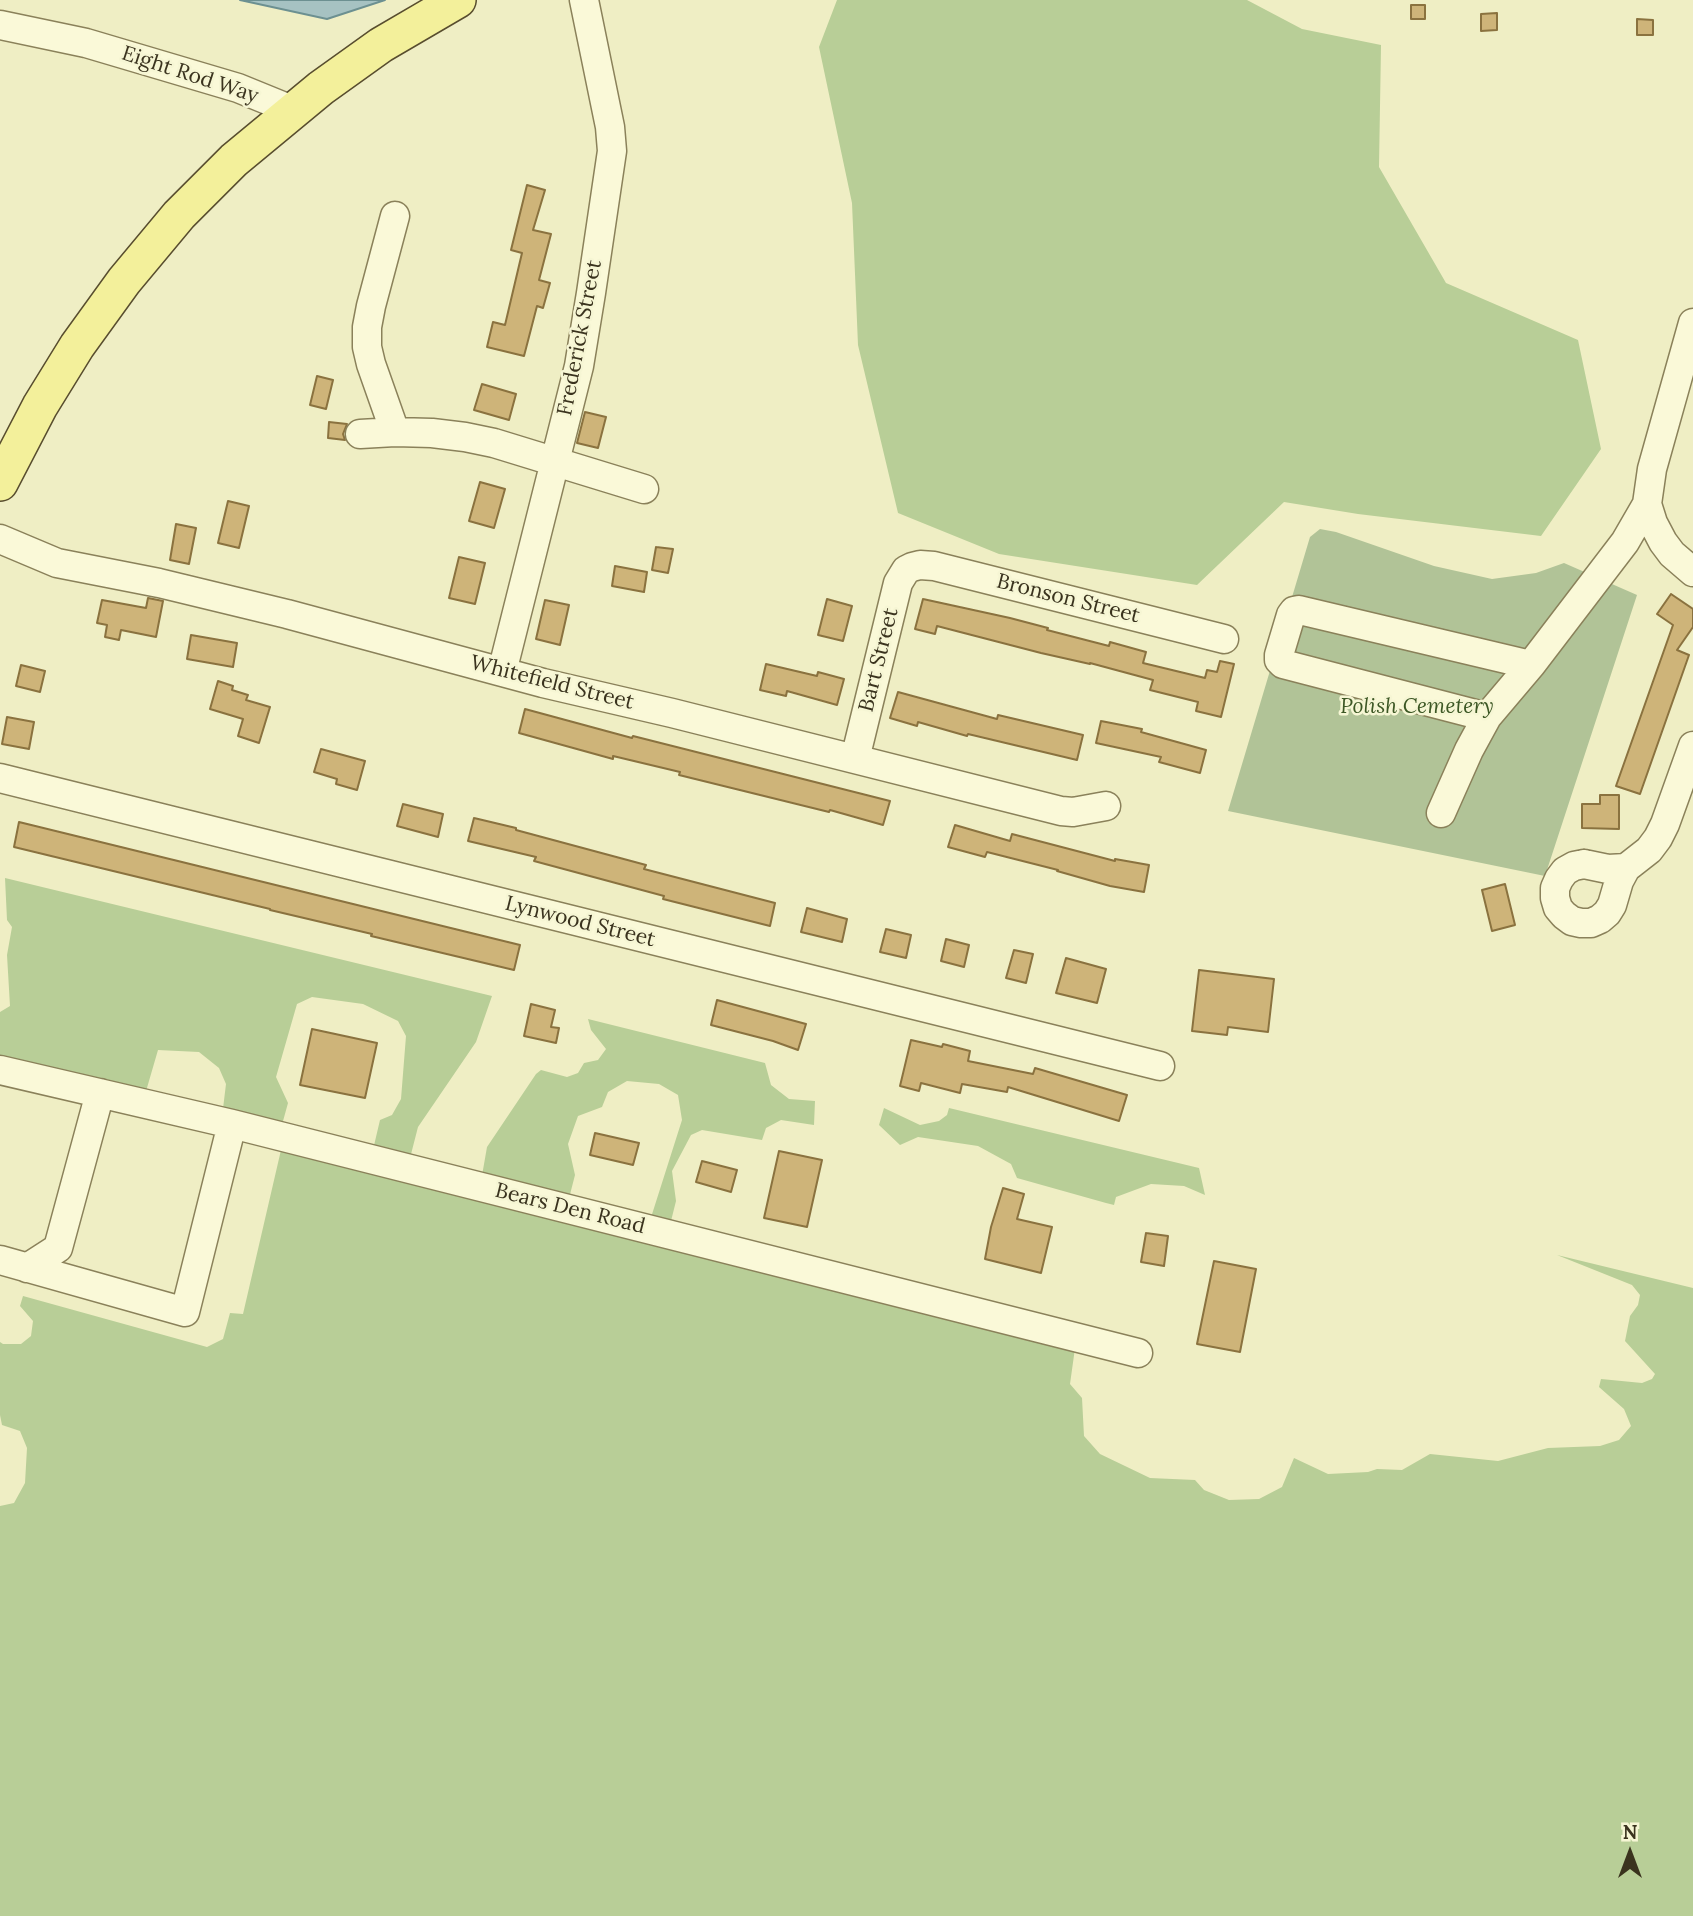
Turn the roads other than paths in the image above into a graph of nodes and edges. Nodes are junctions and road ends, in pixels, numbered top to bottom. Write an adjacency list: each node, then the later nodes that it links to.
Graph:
1 (458, 0): 4 (main road)
2 (584, 0): 9 (street, Frederick Street)
3 (0, 25): 4 (street, Eight Rod Way)
4 (292, 110): 10 (main road)
5 (395, 216): 7 (street)
6 (1693, 323): 12 (street)
7 (395, 432): 8 (street); 9 (street)
8 (360, 434)
9 (554, 463): 11 (street); 18 (street, Frederick Street)
10 (0, 483)
11 (644, 489)
12 (1647, 504): 15 (street); 17 (street)
13 (0, 539): 18 (street, Whitefield Street)
14 (912, 566): 16 (street, Bronson Street); 21 (street, Bart Street)
15 (1693, 572)
16 (1224, 639)
17 (1531, 665): 19 (street); 19 (street)
18 (502, 671): 21 (street, Whitefield Street)
19 (1487, 717): 24 (street)
20 (1693, 746): 25 (street)
21 (855, 759): 23 (street, Whitefield Street)
22 (0, 778): 26 (street, Lynwood Street)
23 (1106, 806)
24 (1441, 813)
25 (1626, 868)
26 (1160, 1066)
27 (0, 1070): 28 (street, Bears Den Road)
28 (100, 1093): 29 (street, Bears Den Road); 30 (street)
29 (232, 1124): 30 (street); 31 (street, Bears Den Road)
30 (13, 1264)
31 (1138, 1353)

